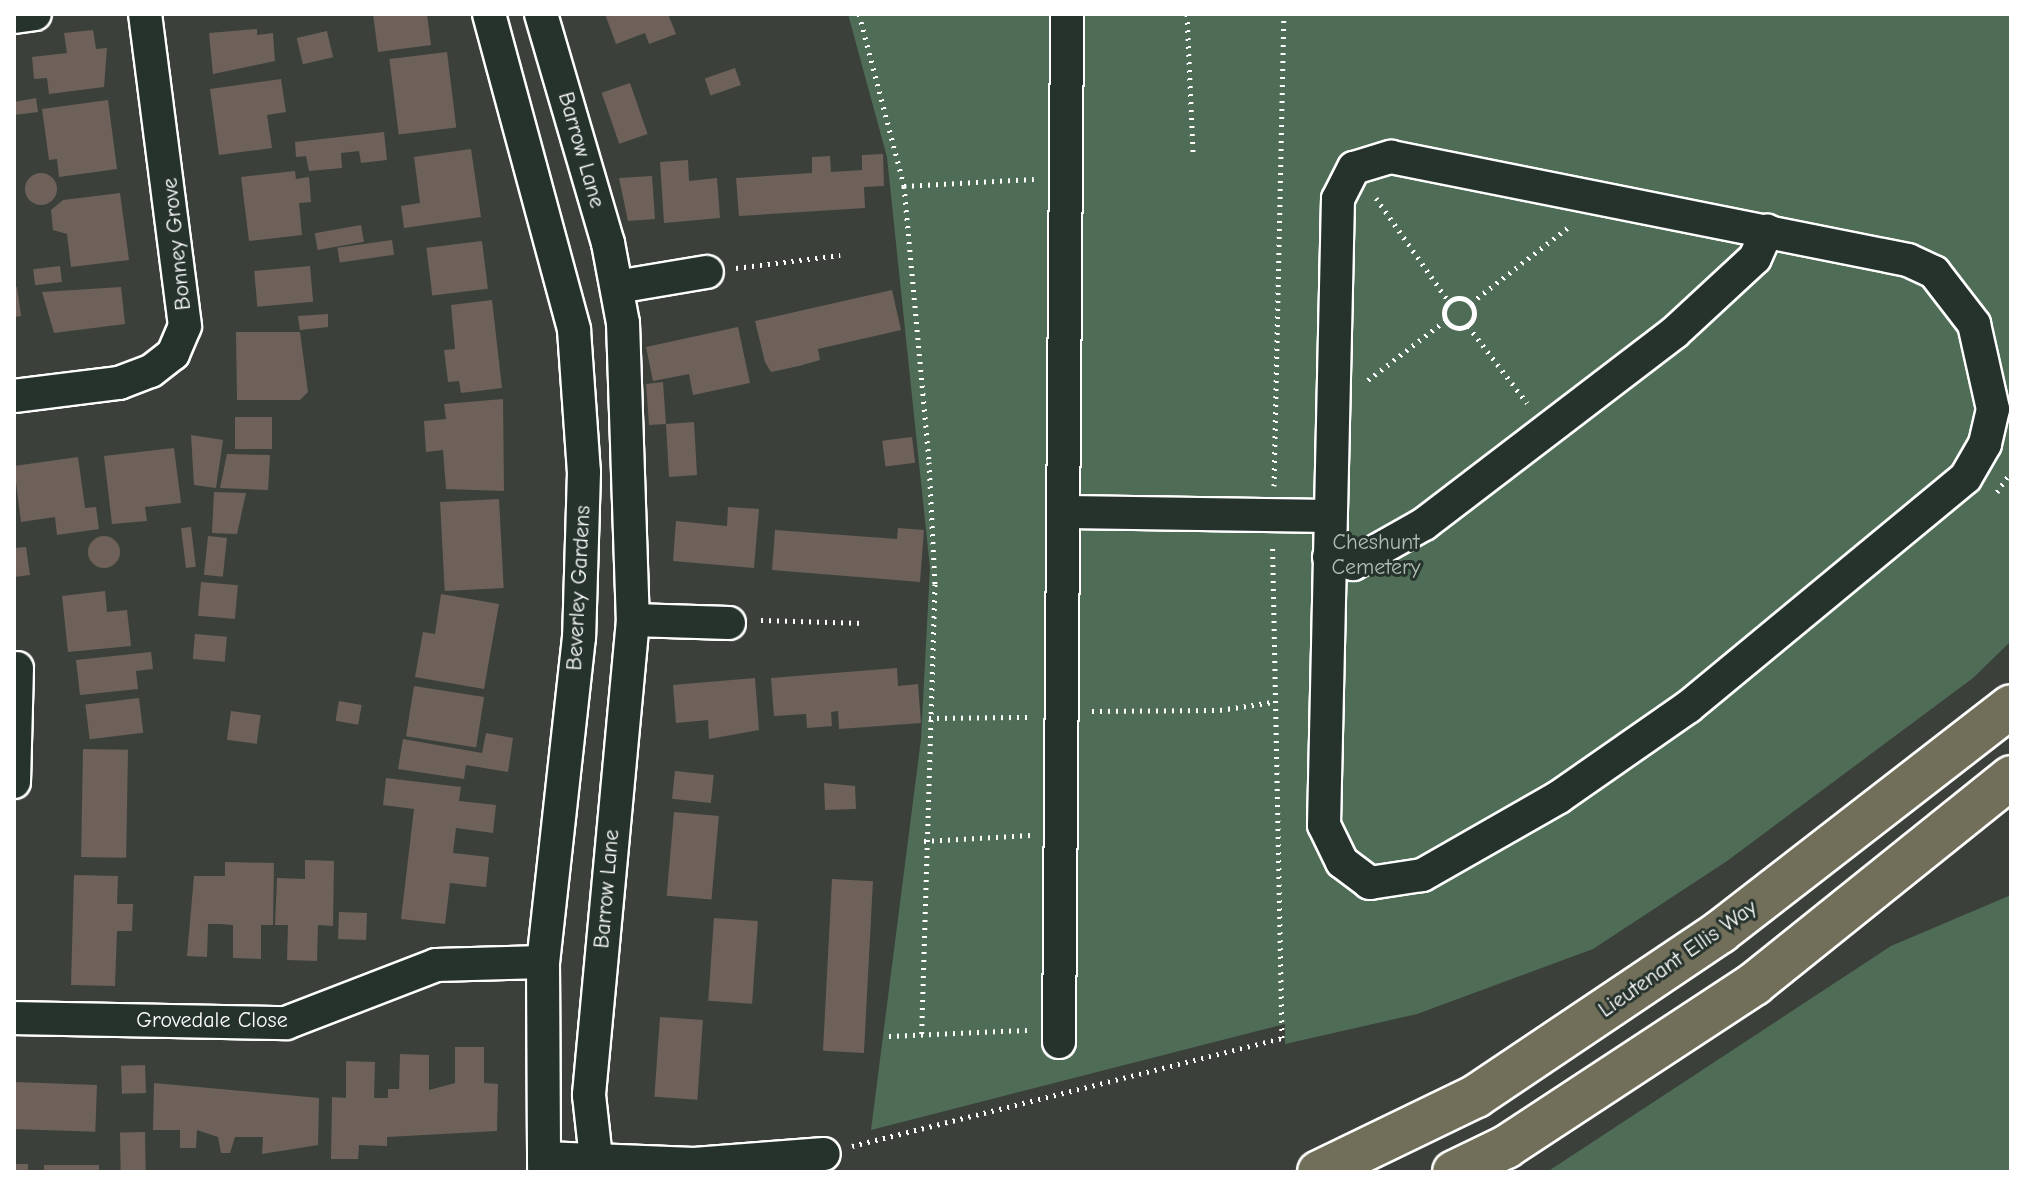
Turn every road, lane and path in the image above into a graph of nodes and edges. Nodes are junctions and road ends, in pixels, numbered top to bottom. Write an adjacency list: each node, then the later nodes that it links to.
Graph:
1 (35, 14): 9 (street)
2 (145, 14): 23 (street, Bonney Grove)
3 (489, 14): 42 (street, Beverley Gardens)
4 (541, 14): 18 (street, Barrow Lane)
5 (859, 14): 13 (path)
6 (1067, 14): 12 (street)
7 (1187, 14): 10 (path)
8 (1284, 14): 27 (path)
9 (14, 17)
10 (1193, 152)
11 (1354, 168): 14 (street); 19 (path); 24 (street)
12 (1069, 178): 13 (path); 26 (street)
13 (904, 186): 37 (path)
14 (1606, 198): 15 (street); 20 (path)
15 (1767, 231): 25 (street); 29 (street)
16 (840, 255): 17 (path)
17 (707, 272): 18 (street)
18 (617, 287): 30 (street, Barrow Lane)
19 (1449, 302): 20 (path); 21 (path)
20 (1471, 303): 22 (path)
21 (1446, 320): 22 (path); 24 (path)
22 (1468, 326): 25 (path)
23 (14, 396)
24 (1333, 407): 28 (street)
25 (1547, 430): 29 (street)
26 (1068, 512): 27 (street); 36 (street)
27 (1273, 515): 28 (street); 34 (path)
28 (1330, 516): 29 (street)
29 (1329, 557)
30 (633, 620): 31 (street); 48 (street, Barrow Lane)
31 (729, 623): 32 (path)
32 (864, 623)
33 (17, 668): 39 (street)
34 (1273, 702): 36 (path); 47 (path)
35 (2011, 706): 50 (main road, Lieutenant Ellis Way)
36 (1063, 714): 37 (path); 40 (street)
37 (929, 718): 41 (path)
38 (2011, 777): 51 (main road)
39 (14, 782)
40 (1062, 834): 41 (path); 46 (street)
41 (924, 841): 44 (path)
42 (543, 962): 43 (street, Grovedale Close); 49 (street, Beverley Gardens)
43 (14, 1018)
44 (922, 1035): 45 (path); 46 (path)
45 (889, 1036)
46 (1060, 1036)
47 (824, 1154): 48 (street)
48 (596, 1158): 49 (street)
49 (544, 1165)
50 (1319, 1172)
51 (1454, 1172)

